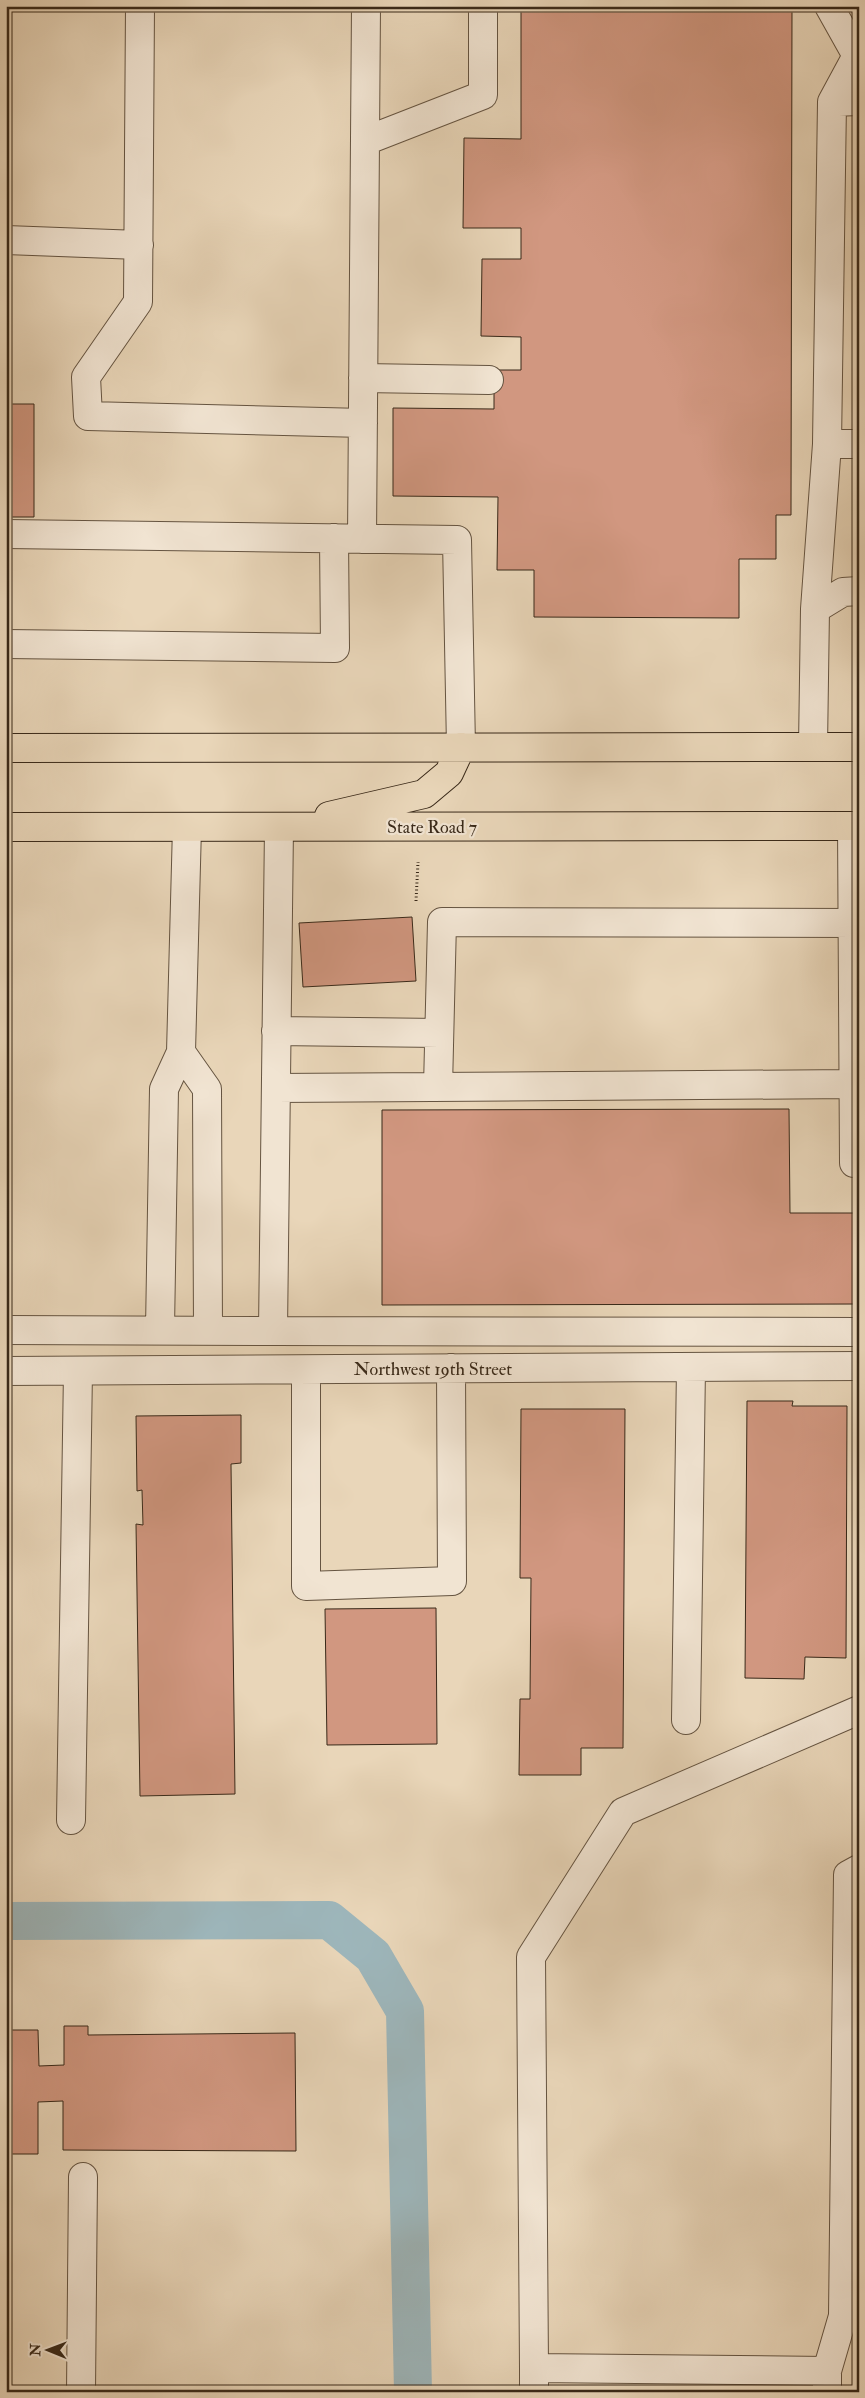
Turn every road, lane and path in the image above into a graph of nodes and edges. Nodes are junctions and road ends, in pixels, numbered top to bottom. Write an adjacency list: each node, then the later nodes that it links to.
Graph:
1 (140, 6): 9 (lane)
2 (366, 6): 7 (lane)
3 (483, 6): 7 (lane)
4 (829, 6): 5 (lane)
5 (858, 54): 6 (lane)
6 (846, 102): 13 (lane)
7 (365, 140): 10 (lane)
8 (6, 240): 9 (lane)
9 (139, 245): 12 (lane)
10 (363, 378): 11 (lane); 12 (lane)
11 (489, 380)
12 (363, 423): 17 (lane)
13 (828, 444): 14 (lane); 19 (lane)
14 (859, 444)
15 (6, 534): 16 (lane)
16 (334, 538): 17 (lane); 20 (lane)
17 (362, 539): 25 (lane)
18 (859, 591): 19 (lane)
19 (815, 608): 21 (lane)
20 (6, 644)
21 (813, 747): 22 (main road); 25 (main road)
22 (859, 747)
23 (6, 748): 24 (main road)
24 (56, 748): 25 (main road); 26 (main road)
25 (461, 748): 29 (main road)
26 (6, 759)
27 (855, 826): 29 (main road, State Road 7); 31 (lane)
28 (186, 827): 29 (main road, State Road 7); 30 (main road, State Road 7); 34 (lane)
29 (279, 827): 32 (lane)
30 (6, 828)
31 (856, 924): 33 (lane); 35 (lane)
32 (276, 1031): 33 (lane); 37 (lane)
33 (439, 1032): 36 (lane)
34 (181, 1052): 40 (lane); 41 (lane)
35 (853, 1084): 36 (lane); 38 (lane)
36 (438, 1087): 37 (lane)
37 (276, 1088): 42 (lane)
38 (859, 1163)
39 (6, 1330): 40 (lane)
40 (160, 1330): 41 (lane)
41 (208, 1330): 42 (lane)
42 (273, 1331): 43 (lane)
43 (859, 1332)
44 (859, 1366): 45 (lane, Northwest 19th Street)
45 (690, 1367): 46 (lane, Northwest 19th Street); 51 (lane)
46 (451, 1368): 47 (lane, Northwest 19th Street); 47 (lane)
47 (306, 1370): 48 (lane, Northwest 19th Street)
48 (78, 1371): 49 (lane, Northwest 19th Street); 52 (lane)
49 (6, 1372)
50 (859, 1710): 56 (lane)
51 (686, 1720)
52 (71, 1820)
53 (859, 1869): 55 (lane)
54 (83, 2177): 58 (lane)
55 (851, 2316): 57 (lane)
56 (534, 2380): 57 (lane)
57 (827, 2381)
58 (81, 2392)

